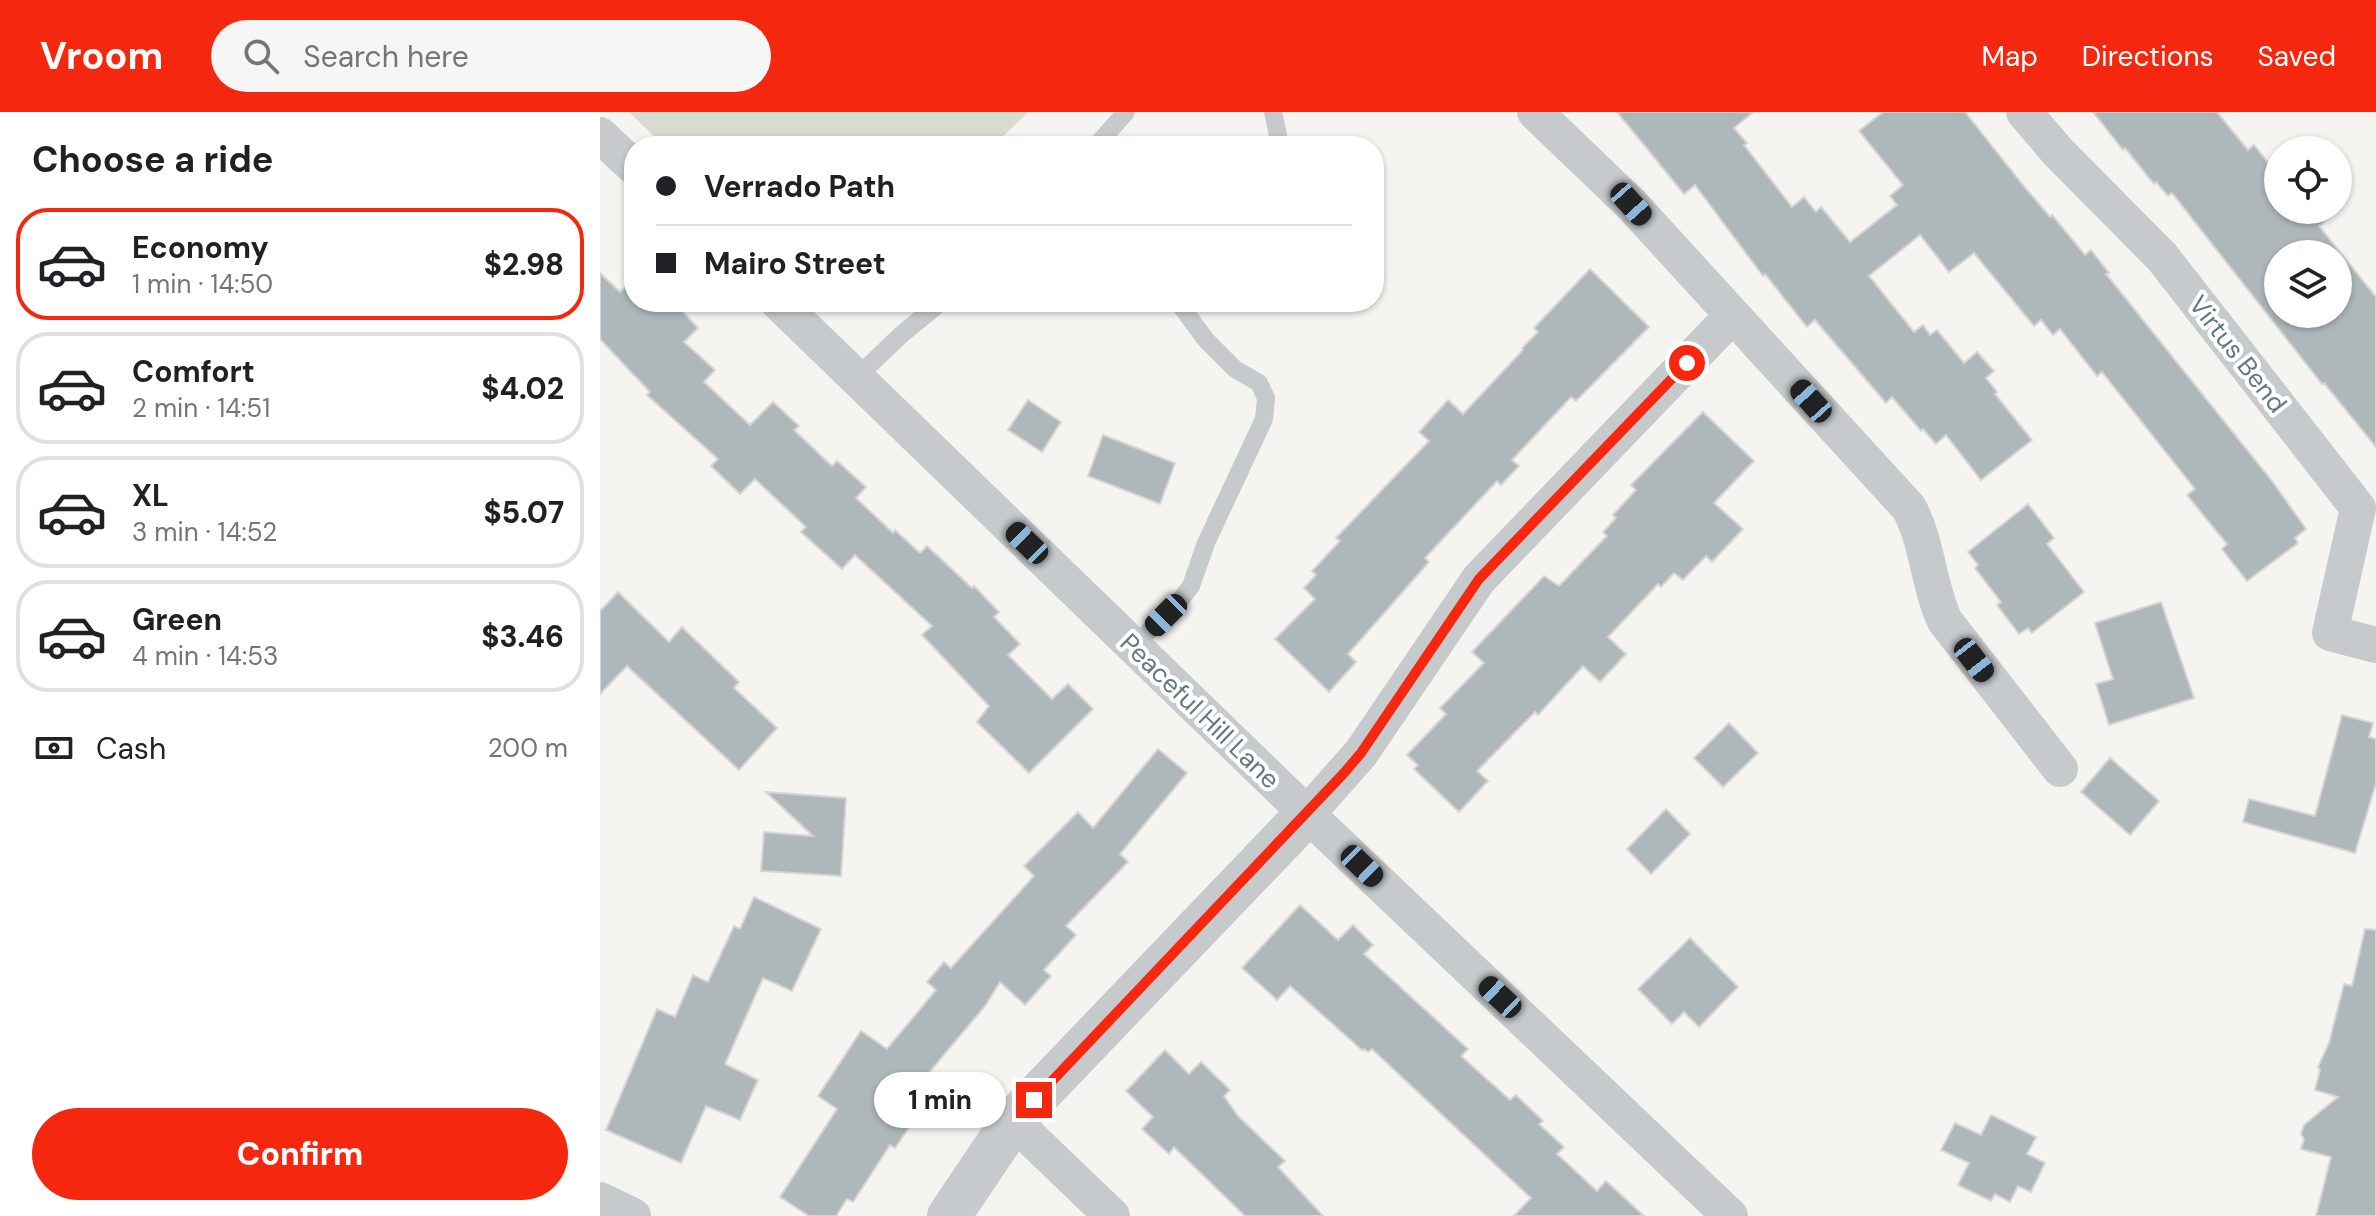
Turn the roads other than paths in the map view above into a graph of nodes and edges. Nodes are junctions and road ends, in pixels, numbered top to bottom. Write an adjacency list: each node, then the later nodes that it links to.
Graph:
1 (1126, 112): 6 (lane)
2 (1273, 112): 7 (lane)
3 (1535, 112): 12 (street)
4 (2024, 112): 14 (street, Virtus Bend)
5 (600, 135): 8 (street)
6 (1105, 136)
7 (1278, 136)
8 (624, 158)
9 (789, 312): 13 (street, Peaceful Hill Lane)
10 (929, 312): 13 (lane)
11 (1186, 312): 15 (lane)
12 (1732, 316): 16 (street); 17 (street)
13 (857, 377): 15 (street, Peaceful Hill Lane)
14 (2376, 645)
15 (1134, 646): 17 (street, Peaceful Hill Lane)
16 (2060, 769)
17 (1307, 814): 18 (street); 23 (street, Peaceful Hill Lane)
18 (1013, 1121): 21 (street); 22 (street)
19 (600, 1200): 20 (street)
20 (633, 1216)
21 (949, 1216)
22 (1112, 1216)
23 (1730, 1216)

